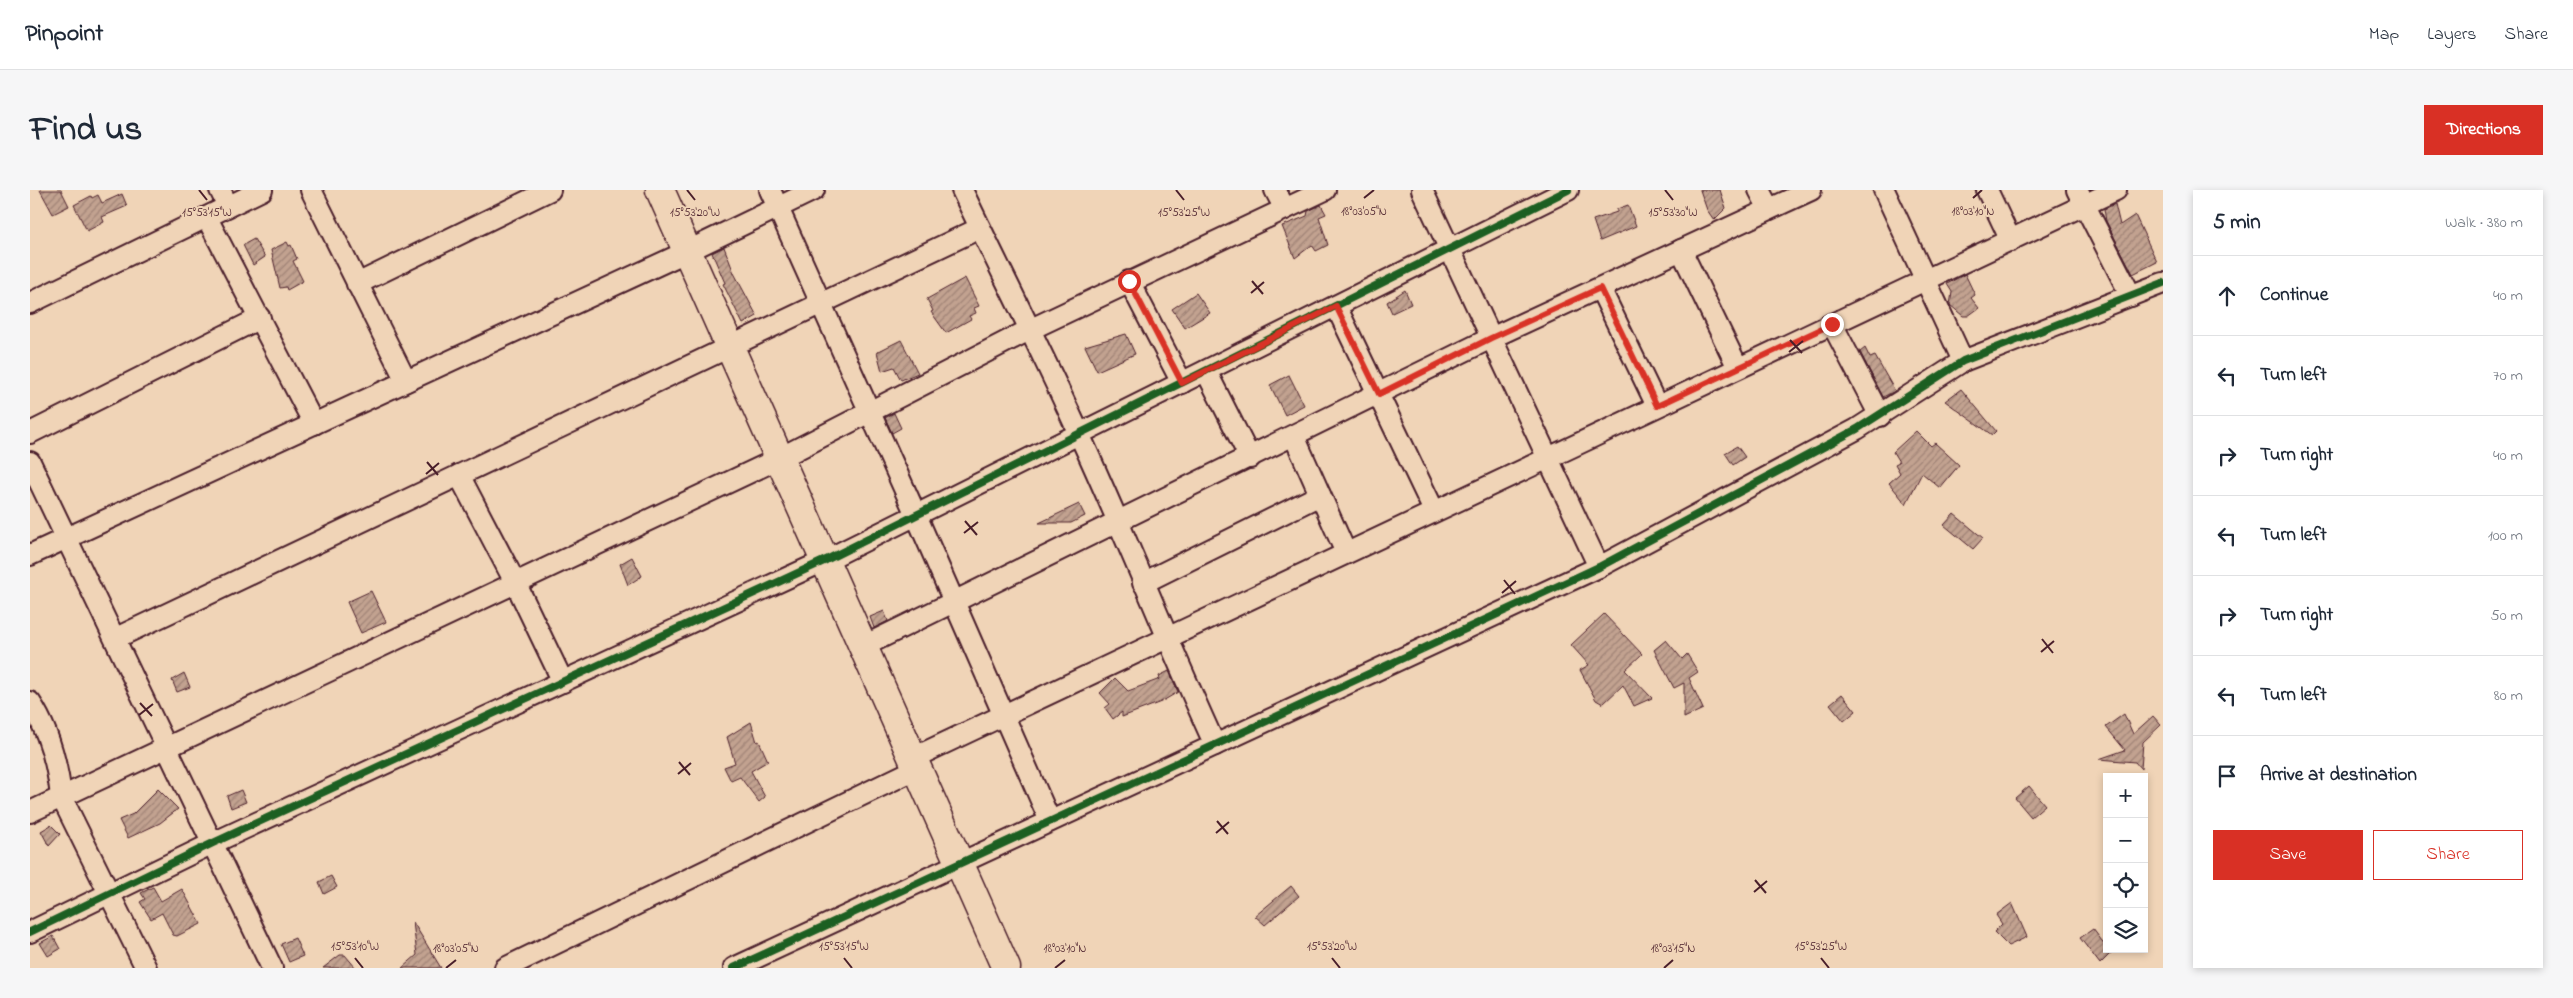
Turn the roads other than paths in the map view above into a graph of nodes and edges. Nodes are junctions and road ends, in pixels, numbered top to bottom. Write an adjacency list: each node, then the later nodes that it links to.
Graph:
1 (262, 190): 16 (street)
2 (311, 190): 30 (street)
3 (550, 190): 30 (street)
4 (660, 190): 26 (street)
5 (814, 190): 18 (street)
6 (962, 190): 22 (street)
7 (1275, 190): 19 (street)
8 (1325, 190): 19 (street)
9 (1422, 190): 24 (street)
10 (1568, 190): 24 (street)
11 (1759, 190): 20 (street)
12 (1811, 190): 20 (street)
13 (1884, 190): 27 (street)
14 (1987, 190): 23 (street)
15 (2116, 190): 17 (street)
16 (224, 198): 21 (street)
17 (2081, 198): 23 (street); 32 (street)
18 (774, 199): 26 (street); 34 (street)
19 (1284, 209): 28 (street)
20 (1769, 210): 25 (street)
21 (207, 218): 33 (street); 36 (street)
22 (980, 228): 34 (street); 38 (street)
23 (2011, 241): 27 (street)
24 (1450, 249): 35 (street); 39 (street)
25 (1681, 250): 31 (street); 42 (street)
26 (688, 251): 40 (street); 44 (street)
27 (1926, 280): 37 (street); 41 (street)
28 (1129, 281): 38 (street); 45 (street)
29 (2163, 283): 32 (street)
30 (357, 284): 44 (street)
31 (1600, 288): 39 (street); 47 (street)
32 (2131, 296): 41 (street)
33 (30, 303)
34 (820, 305): 40 (street); 48 (street)
35 (1336, 306): 43 (street); 46 (street)
36 (260, 318): 50 (street); 51 (street)
37 (1832, 324): 42 (street); 49 (street)
38 (1029, 330): 48 (street); 52 (street)
39 (1491, 338): 46 (street); 54 (street)
40 (731, 348): 55 (street); 58 (street)
41 (1963, 361): 49 (street)
42 (1738, 368): 47 (street)
43 (1206, 370): 45 (street); 56 (street)
44 (406, 381): 50 (street)
45 (1182, 383): 52 (street)
46 (1379, 394): 53 (street); 60 (street)
47 (1657, 406): 54 (street)
48 (869, 410): 55 (street); 61 (street)
49 (1880, 416): 67 (street)
50 (314, 424): 63 (street)
51 (30, 433)
52 (1079, 434): 61 (street); 62 (street)
53 (1294, 436): 56 (street); 59 (street)
54 (1547, 457): 60 (street); 67 (street)
55 (780, 458): 66 (street); 69 (street)
56 (1250, 458): 62 (street)
57 (30, 462): 63 (street)
58 (460, 475): 69 (street); 71 (street)
59 (1320, 495): 64 (street); 68 (street)
60 (1434, 511): 64 (street)
61 (916, 515): 66 (street); 70 (street)
62 (1118, 521): 68 (street); 70 (street)
63 (67, 538): 65 (street); 71 (street)
64 (1346, 553): 72 (street)
65 (30, 555)
66 (826, 560): 73 (street); 74 (street)
67 (1599, 567): 77 (street)
68 (1143, 583): 72 (street)
69 (516, 584): 74 (street); 78 (street)
70 (954, 602): 73 (street); 76 (street)
71 (116, 638): 78 (street)
72 (1166, 640): 76 (street); 77 (street)
73 (864, 646): 79 (street)
74 (563, 682): 83 (street)
75 (30, 702): 80 (street)
76 (1004, 716): 79 (street); 82 (street)
77 (1215, 745): 82 (street)
78 (168, 747): 80 (street); 83 (street)
79 (916, 763): 84 (street); 89 (street)
80 (62, 796): 81 (street); 85 (street)
81 (30, 812)
82 (1050, 821): 84 (street)
83 (213, 843): 85 (street); 88 (street)
84 (960, 863): 90 (street); 91 (street)
85 (108, 894): 86 (street); 87 (street)
86 (30, 932)
87 (146, 968)
88 (272, 968)
89 (505, 968)
90 (734, 968)
91 (1006, 968)

